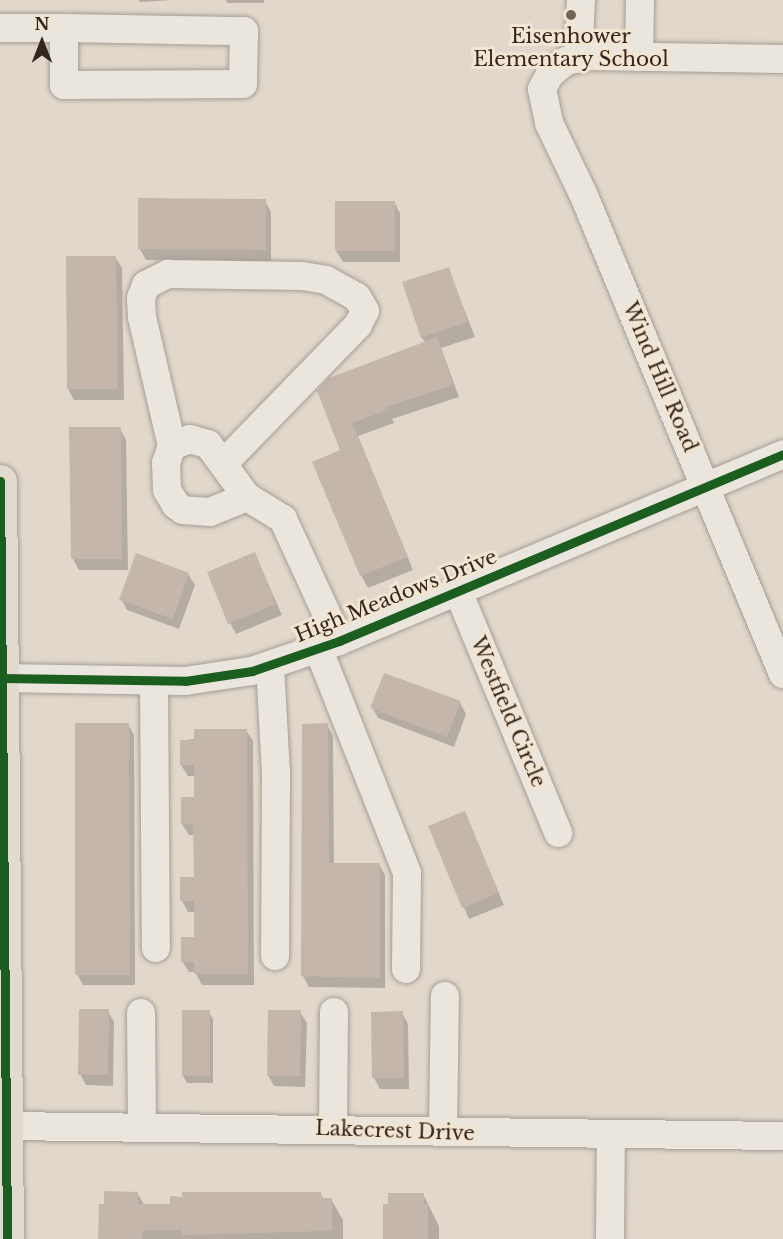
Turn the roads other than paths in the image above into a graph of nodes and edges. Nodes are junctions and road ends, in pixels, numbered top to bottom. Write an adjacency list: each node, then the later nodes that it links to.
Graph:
1 (581, 0): 6 (street)
2 (640, 0): 5 (street)
3 (0, 28): 4 (street)
4 (64, 28): 4 (street)
5 (639, 57): 6 (street); 7 (street)
6 (578, 58): 12 (street, Wind Hill Road)
7 (783, 58)
8 (172, 446): 10 (street); 10 (street); 13 (street)
9 (783, 454): 12 (street, High Meadows Drive)
10 (224, 463): 13 (street)
11 (0, 481): 18 (main road)
12 (705, 486): 14 (street, High Meadows Drive); 17 (street, Wind Hill Road)
13 (247, 497): 15 (street)
14 (458, 591): 15 (street, High Meadows Drive); 20 (street, Westfield Circle)
15 (328, 644): 16 (street, High Meadows Drive); 23 (street)
16 (270, 666): 19 (street, High Meadows Drive); 22 (street)
17 (783, 674)
18 (1, 678): 19 (street, High Meadows Drive); 27 (main road)
19 (154, 681): 21 (street)
20 (558, 833)
21 (156, 948)
22 (275, 956)
23 (406, 969)
24 (445, 996): 30 (street)
25 (334, 1012): 29 (street)
26 (141, 1013): 28 (street)
27 (6, 1126): 28 (street, Lakecrest Drive); 33 (main road)
28 (142, 1128): 29 (street, Lakecrest Drive)
29 (333, 1128): 30 (street, Lakecrest Drive)
30 (443, 1132): 31 (street, Lakecrest Drive)
31 (611, 1134): 32 (street, Lakecrest Drive); 34 (street)
32 (783, 1136)
33 (7, 1239)
34 (610, 1239)

